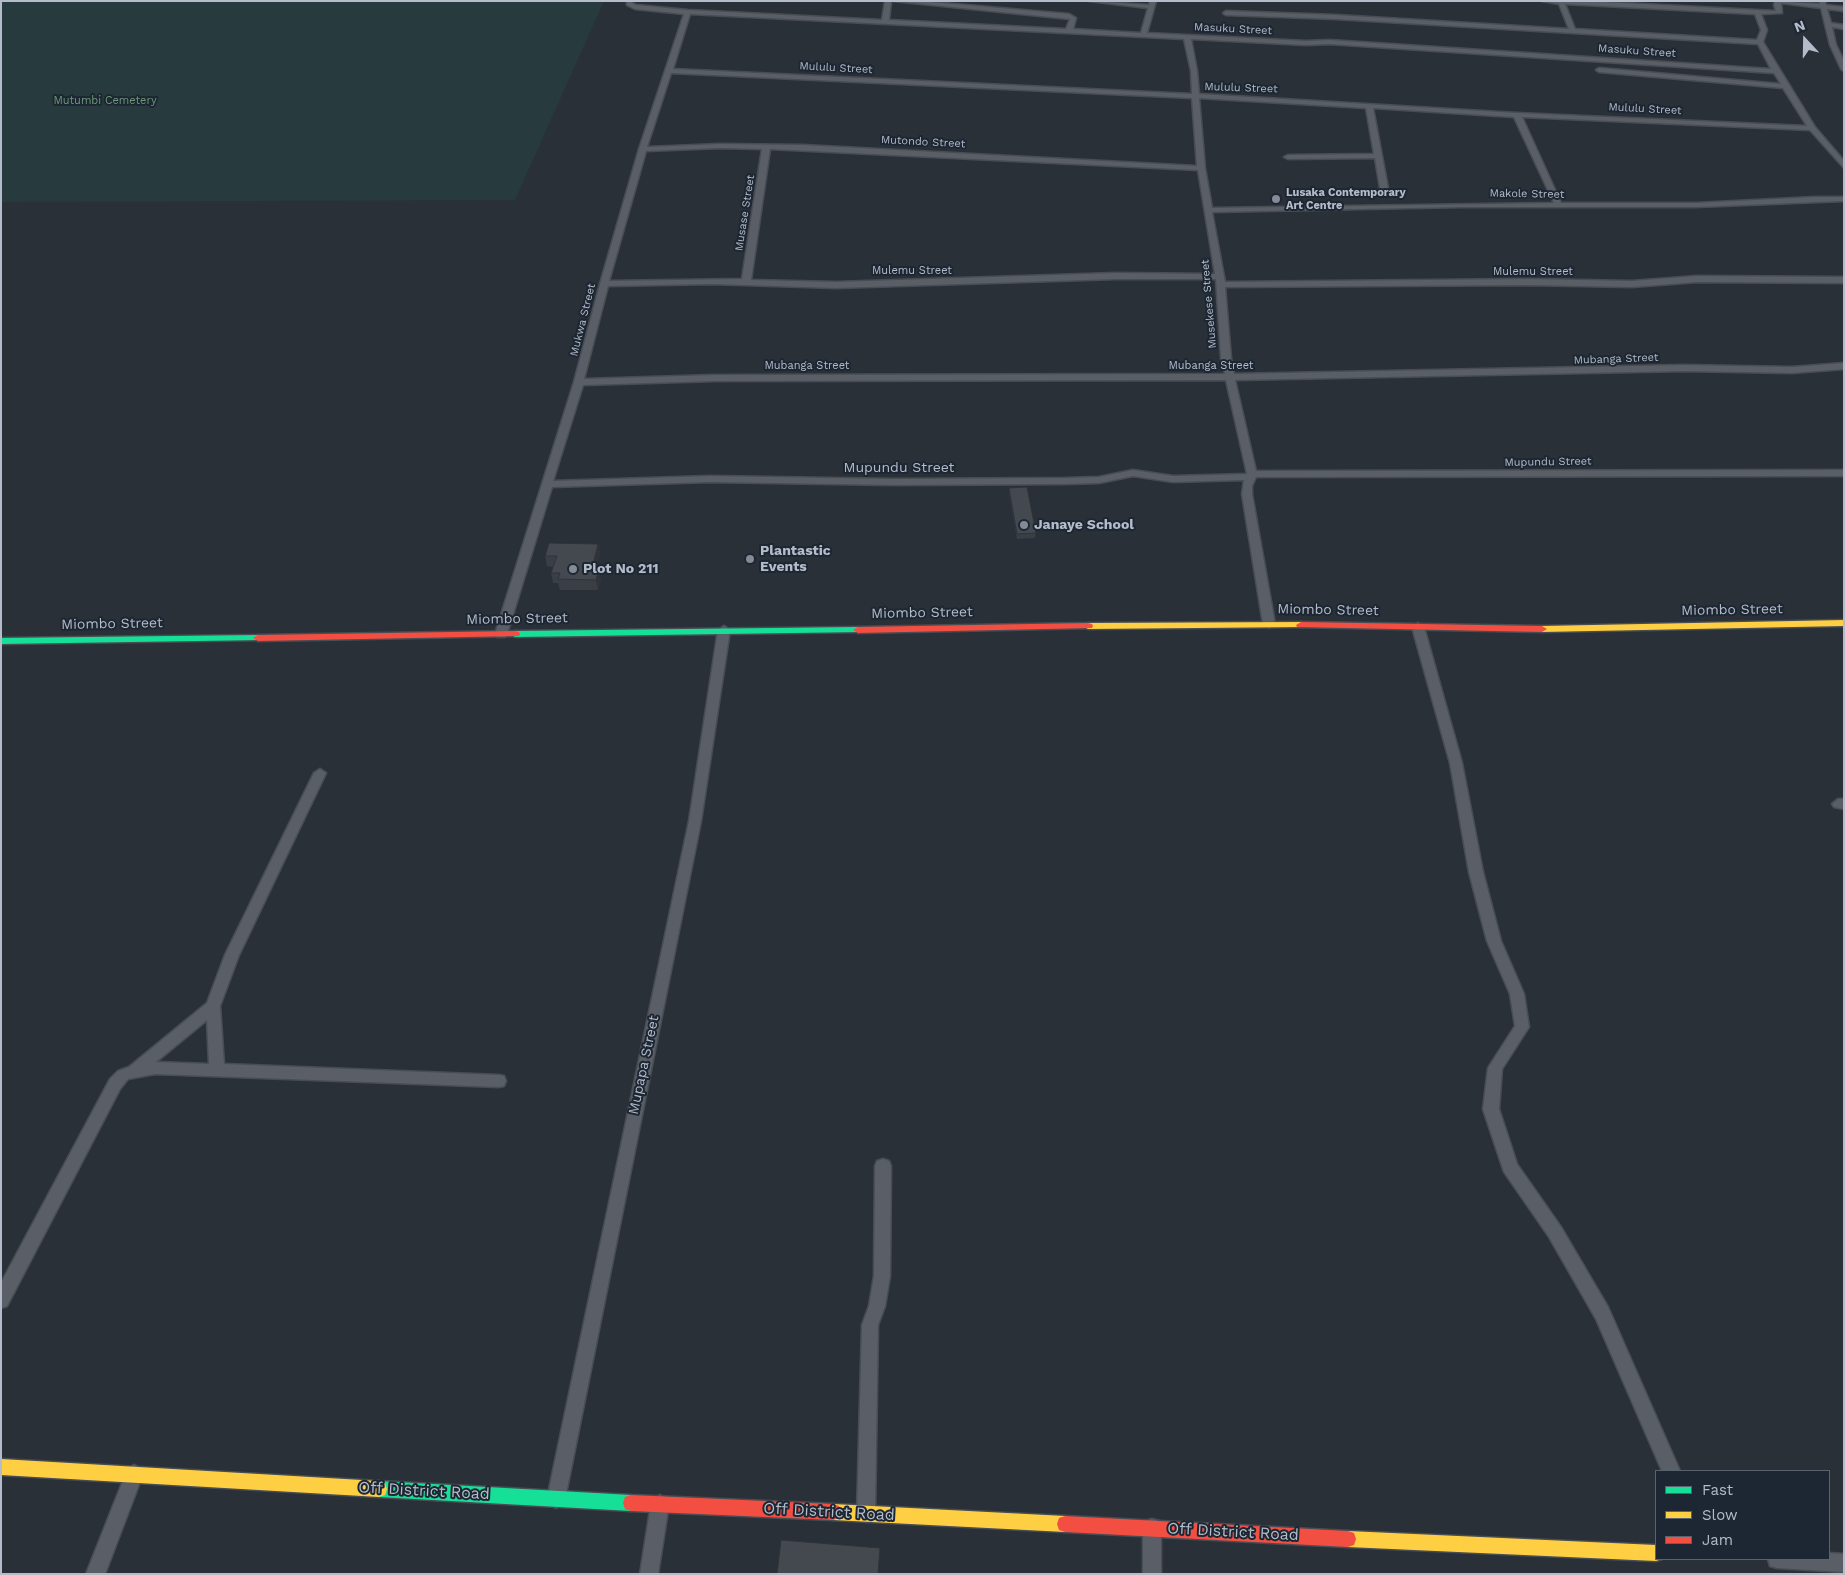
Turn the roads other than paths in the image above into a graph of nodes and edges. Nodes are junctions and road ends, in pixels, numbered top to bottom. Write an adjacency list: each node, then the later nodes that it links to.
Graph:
1 (630, 1): 16 (street, Masuku Street)
2 (888, 1): 19 (street)
3 (896, 1): 9 (street)
4 (1092, 1): 11 (street)
5 (1545, 1): 7 (street)
6 (1726, 1): 15 (street)
7 (1561, 2): 10 (street); 23 (street)
8 (1778, 2): 13 (street); 17 (street)
9 (939, 3): 22 (street)
10 (1616, 3): 12 (street)
11 (1152, 4): 24 (street)
12 (1672, 4): 15 (street)
13 (1822, 4): 14 (street); 20 (street)
14 (1844, 9)
15 (1728, 10): 17 (street)
16 (688, 12): 19 (street, Masuku Street); 31 (street, Mukwa Street)
17 (1757, 12): 26 (street)
18 (1226, 13): 23 (street)
19 (885, 22): 22 (street, Masuku Street)
20 (1828, 25): 21 (street); 27 (street)
21 (1844, 27)
22 (1069, 31): 24 (street, Masuku Street)
23 (1573, 32): 26 (street)
24 (1143, 36): 25 (street, Masuku Street)
25 (1187, 37): 32 (street, Masuku Street); 34 (street, Musekese Street)
26 (1760, 42): 32 (street)
27 (1833, 45): 28 (street); 29 (street)
28 (1844, 46)
29 (1844, 67)
30 (1600, 70): 33 (street)
31 (668, 71): 34 (street, Mululu Street); 38 (street, Mukwa Street)
32 (1776, 71): 33 (street)
33 (1785, 86): 37 (street)
34 (1196, 97): 35 (street, Mululu Street); 43 (street, Musekese Street)
35 (1369, 105): 36 (street, Mululu Street); 40 (street)
36 (1517, 115): 37 (street, Mululu Street); 46 (street)
37 (1812, 128): 42 (street)
38 (643, 148): 39 (street, Mutondo Street); 51 (street, Mukwa Street)
39 (766, 148): 43 (street, Mutondo Street); 50 (street, Musase Street)
40 (1378, 156): 41 (street); 44 (street)
41 (1288, 157)
42 (1844, 166)
43 (1201, 168): 47 (street, Musekese Street)
44 (1384, 188)
45 (1844, 199): 46 (street, Makole Street)
46 (1559, 206): 47 (street, Makole Street)
47 (1210, 210): 49 (street, Musekese Street)
48 (1844, 280): 49 (street, Mulemu Street)
49 (1220, 281): 50 (street, Mulemu Street); 53 (street, Musekese Street)
50 (746, 282): 51 (street, Mulemu Street)
51 (604, 284): 54 (street, Mukwa Street)
52 (1844, 366): 53 (street, Mubanga Street)
53 (1232, 377): 54 (street, Mubanga Street); 56 (street, Musekese Street)
54 (579, 382): 57 (street, Mukwa Street)
55 (1844, 473): 56 (street, Mupundu Street)
56 (1251, 476): 57 (street, Mupundu Street); 59 (street, Musekese Street)
57 (546, 484): 62 (street, Mukwa Street)
58 (1844, 623): 60 (street, Miombo Street)
59 (1269, 624): 60 (street, Miombo Street); 61 (street, Miombo Street)
60 (1418, 627): 72 (street)
61 (724, 630): 62 (street, Miombo Street); 74 (street, Mupapa Street)
62 (501, 634): 63 (street, Miombo Street)
63 (1, 641)
64 (320, 773): 65 (street)
65 (213, 1006): 66 (street); 67 (street)
66 (134, 1070): 67 (street); 70 (street)
67 (217, 1070): 68 (street)
68 (499, 1082)
69 (883, 1166): 76 (street)
70 (1, 1300)
71 (1, 1467): 73 (street, Off District Road)
72 (1671, 1470)
73 (134, 1474): 74 (street, Off District Road); 81 (street)
74 (556, 1499): 75 (street, Off District Road)
75 (660, 1504): 76 (street, Off District Road); 82 (street)
76 (866, 1514): 77 (street, Off District Road)
77 (1152, 1528): 78 (street, Off District Road); 83 (street)
78 (1655, 1553)
79 (1794, 1560): 80 (street)
80 (1844, 1563)
81 (95, 1574)
82 (649, 1574)
83 (1152, 1574)

